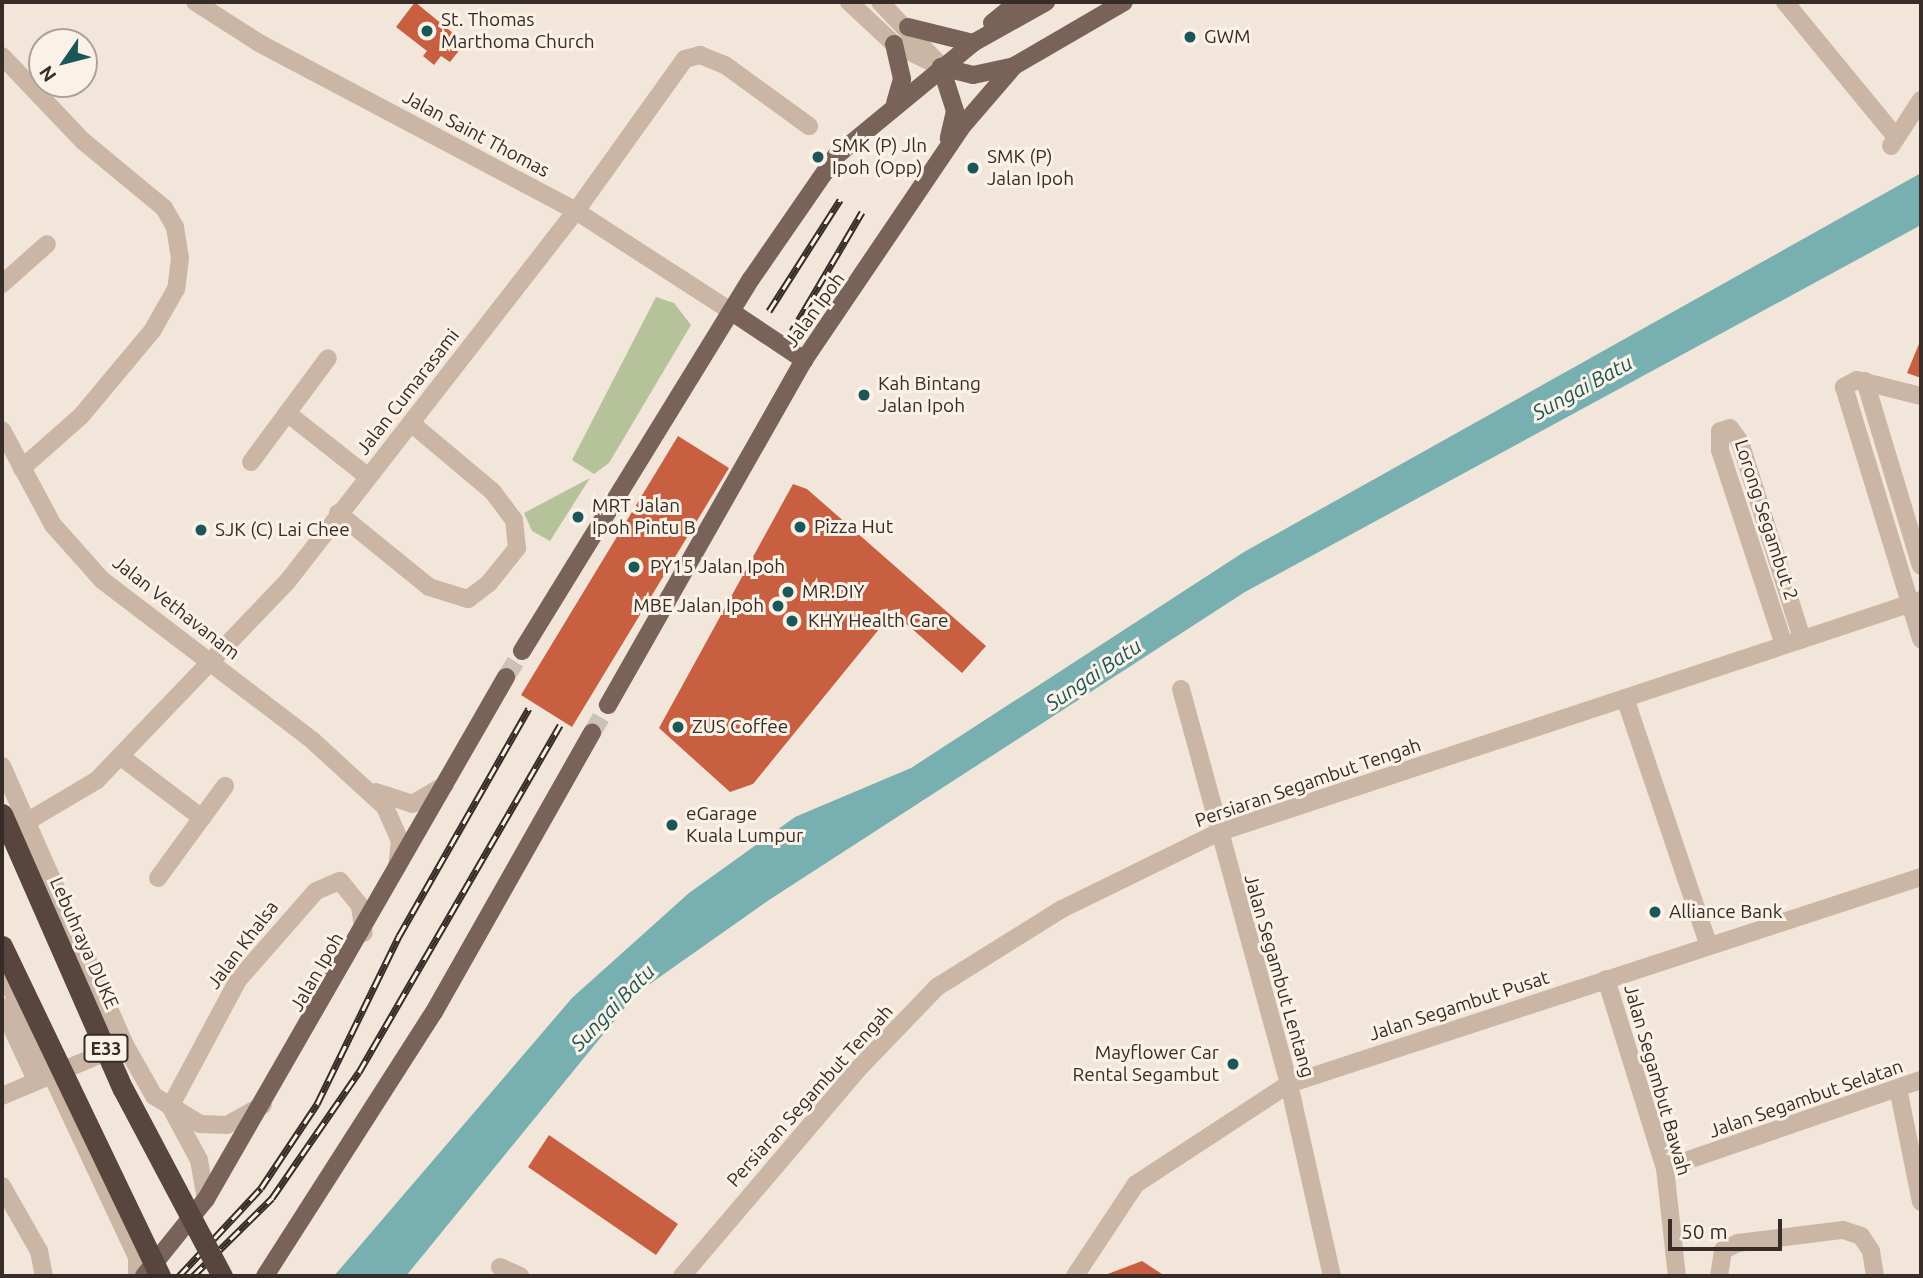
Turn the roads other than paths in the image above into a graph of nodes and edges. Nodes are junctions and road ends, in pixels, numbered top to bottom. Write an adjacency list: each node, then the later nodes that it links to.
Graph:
1 (195, 2): 18 (street, Jalan Saint Thomas)
2 (849, 2): 10 (street)
3 (880, 2): 8 (street)
4 (1018, 2): 9 (main road)
5 (1046, 2): 9 (main road)
6 (1124, 2): 12 (main road, Jalan Ipoh)
7 (1785, 2): 14 (street)
8 (908, 27): 9 (main road); 13 (street)
9 (973, 43): 13 (main road)
10 (894, 44): 13 (street); 15 (main road)
11 (2, 56): 30 (street)
12 (1014, 65): 13 (main road); 17 (main road, Jalan Ipoh)
13 (942, 67): 15 (main road); 17 (main road)
14 (1921, 100)
15 (895, 103): 21 (main road)
16 (809, 126): 18 (street, Jalan Cumarasami)
17 (945, 157): 23 (main road, Jalan Ipoh)
18 (576, 211): 21 (street, Jalan Saint Thomas); 27 (street, Jalan Cumarasami)
19 (47, 244): 20 (street)
20 (2, 285)
21 (732, 312): 23 (main road); 38 (main road)
22 (328, 358): 26 (street)
23 (804, 360): 43 (main road, Jalan Ipoh)
24 (1865, 381): 25 (street); 33 (street); 34 (street)
25 (1921, 396)
26 (287, 413): 29 (street); 31 (street)
27 (411, 423): 31 (street, Jalan Cumarasami); 32 (street)
28 (2, 430): 30 (street, Jalan Vethavanam)
29 (251, 462)
30 (22, 468): 39 (street, Jalan Vethavanam)
31 (367, 476): 32 (street, Jalan Cumarasami)
32 (338, 513): 39 (street, Jalan Cumarasami)
33 (1921, 566)
34 (1916, 602): 35 (street, Persiaran Segambut Tengah); 36 (street)
35 (1802, 639): 37 (street, Persiaran Segambut Tengah); 37 (street, Lorong Segambut 2)
36 (1921, 639)
37 (1784, 645): 42 (street, Persiaran Segambut Tengah)
38 (522, 651)
39 (207, 660): 45 (street, Jalan Cumarasami); 48 (street, Jalan Vethavanam)
40 (506, 677): 47 (main road, Jalan Ipoh)
41 (1181, 689): 53 (street, Jalan Segambut Lentang)
42 (1625, 698): 53 (street, Persiaran Segambut Tengah); 58 (street)
43 (608, 705)
44 (592, 733): 81 (main road)
45 (120, 757): 51 (street); 52 (street, Jalan Cumarasami)
46 (2, 766): 52 (street)
47 (447, 784): 48 (street); 54 (main road, Jalan Ipoh)
48 (364, 785): 54 (street)
49 (225, 786): 51 (street)
50 (2, 814): 80 (highway, Lebuhraya DUKE / E33, bridge)
51 (202, 818): 56 (street)
52 (28, 821): 63 (street)
53 (1217, 833): 66 (street, Jalan Segambut Lentang); 83 (street, Persiaran Segambut Tengah)
54 (396, 877): 57 (main road, Jalan Ipoh)
55 (1921, 877): 58 (street, Jalan Segambut Pusat)
56 (158, 878)
57 (364, 933): 69 (main road, Jalan Ipoh); 70 (street, Jalan Khalsa)
58 (1708, 943): 61 (street, Jalan Segambut Pusat)
59 (2, 946): 79 (highway, E33, bridge)
60 (2, 969): 64 (street)
61 (1606, 979): 66 (street, Jalan Segambut Pusat); 71 (street, Jalan Segambut Bawah)
62 (2, 1007): 64 (street)
63 (125, 1045): 64 (street); 70 (street)
64 (43, 1077): 68 (street); 77 (street)
65 (1921, 1080): 67 (street, Jalan Segambut Selatan)
66 (1289, 1084): 84 (street, Jalan Segambut Pusat); 85 (street, Jalan Segambut Lentang)
67 (1898, 1088): 71 (street, Jalan Segambut Selatan); 74 (street)
68 (2, 1096)
69 (263, 1105): 70 (street); 73 (main road, Jalan Ipoh)
70 (170, 1107): 73 (street)
71 (1665, 1168): 86 (street, Jalan Segambut Bawah)
72 (2, 1186): 76 (street)
73 (206, 1199): 78 (main road, Jalan Ipoh)
74 (1921, 1202)
75 (500, 1267): 82 (street)
76 (44, 1276)
77 (137, 1276)
78 (144, 1276)
79 (160, 1276)
80 (222, 1276)
81 (265, 1276)
82 (520, 1276)
83 (682, 1276)
84 (1075, 1276)
85 (1332, 1276)
86 (1677, 1276)
87 (1719, 1276): 88 (street)
88 (1875, 1276)

